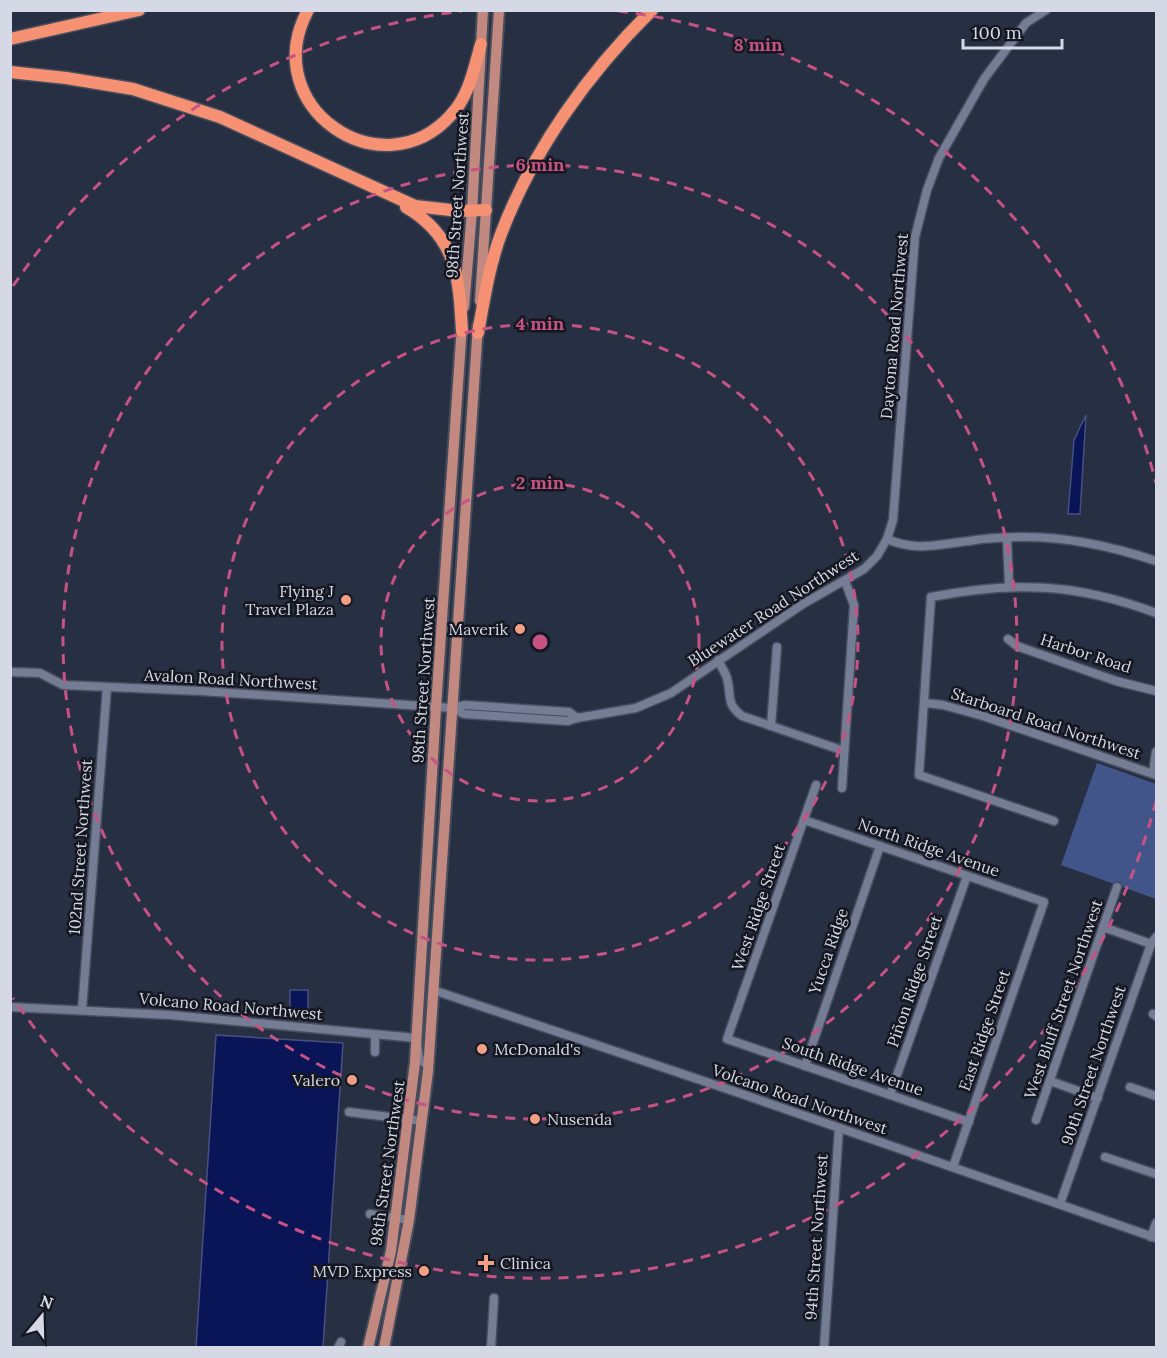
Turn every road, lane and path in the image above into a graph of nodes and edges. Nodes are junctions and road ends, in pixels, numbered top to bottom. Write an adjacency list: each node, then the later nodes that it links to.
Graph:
1 (139, 10): 7 (highway)
2 (308, 10): 8 (highway)
3 (483, 10): 8 (main road, 98th Street Northwest)
4 (499, 10): 11 (main road, 98th Street Northwest)
5 (652, 10): 14 (highway)
6 (1046, 10): 16 (street, Daytona Road Northwest)
7 (10, 39)
8 (481, 44): 12 (main road, 98th Street Northwest)
9 (10, 72): 10 (highway)
10 (382, 192): 12 (highway); 13 (highway)
11 (486, 210): 12 (highway); 14 (main road, 98th Street Northwest)
12 (472, 211): 13 (main road, 98th Street Northwest)
13 (462, 331): 28 (main road, 98th Street Northwest)
14 (478, 333): 29 (main road, 98th Street Northwest)
15 (1007, 538): 16 (street); 17 (street); 19 (street)
16 (887, 539): 18 (street, Bluewater Road Northwest)
17 (1156, 561)
18 (844, 581): 23 (street, Bluewater Road Northwest); 31 (street)
19 (1009, 586): 20 (street); 27 (street)
20 (1156, 613)
21 (1008, 639): 26 (street, Harbor Road)
22 (777, 647): 30 (street)
23 (718, 660): 29 (street, Bluewater Road Northwest); 30 (street)
24 (10, 672): 25 (street, Avalon Road Northwest)
25 (107, 687): 28 (street, Avalon Road Northwest); 48 (street, 102nd Street Northwest)
26 (1156, 691)
27 (925, 703): 33 (street, Starboard Road Northwest); 37 (street)
28 (436, 707): 29 (street, Avalon Road Northwest); 43 (main road, 98th Street Northwest)
29 (452, 708): 45 (main road, 98th Street Northwest)
30 (771, 726): 31 (street)
31 (844, 751): 35 (street)
32 (1156, 752): 33 (street)
33 (1155, 775)
34 (816, 785): 36 (street, West Ridge Street)
35 (842, 788)
36 (804, 820): 38 (street, North Ridge Avenue); 51 (street, West Ridge Street)
37 (1054, 821)
38 (880, 846): 39 (street, North Ridge Avenue); 54 (street, Yucca Ridge)
39 (967, 876): 41 (street, North Ridge Avenue); 57 (street, Piñon Ridge Street)
40 (1117, 887): 42 (street, West Bluff Street Northwest)
41 (1044, 902): 64 (street, East Ridge Street)
42 (1103, 927): 44 (street); 55 (street, West Bluff Street Northwest)
43 (422, 938): 45 (main road); 47 (main road, 98th Street Northwest)
44 (1155, 939): 59 (street, 90th Street Northwest)
45 (433, 990): 53 (main road, 98th Street Northwest); 65 (street, Volcano Road Northwest)
46 (10, 1007): 48 (street, Volcano Road Northwest)
47 (418, 1009): 50 (main road, 98th Street Northwest); 53 (main road)
48 (82, 1010): 49 (street, Volcano Road Northwest)
49 (375, 1035): 50 (street, Volcano Road Northwest); 52 (street)
50 (416, 1038): 53 (street); 61 (main road, 98th Street Northwest)
51 (728, 1039): 54 (street, South Ridge Avenue)
52 (375, 1052)
53 (424, 1062): 63 (main road, 98th Street Northwest)
54 (805, 1066): 57 (street, South Ridge Avenue)
55 (1050, 1081): 59 (street); 62 (street, West Bluff Street Northwest)
56 (1130, 1088): 58 (street)
57 (890, 1095): 64 (street, South Ridge Avenue)
58 (1156, 1096)
59 (1098, 1098): 69 (street, 90th Street Northwest)
60 (348, 1112): 61 (street)
61 (408, 1119): 63 (street); 71 (main road, 98th Street Northwest)
62 (1036, 1120)
63 (422, 1121): 72 (main road, 98th Street Northwest)
64 (969, 1122): 67 (street, East Ridge Street)
65 (839, 1128): 67 (street, Volcano Road Northwest); 79 (street, 94th Street Northwest)
66 (1105, 1156): 68 (street)
67 (953, 1167): 69 (street, Volcano Road Northwest)
68 (1156, 1174)
69 (1060, 1204): 74 (street, Volcano Road Northwest)
70 (370, 1214): 71 (street)
71 (396, 1217): 72 (street); 76 (main road, 98th Street Northwest)
72 (409, 1220): 77 (main road, 98th Street Northwest)
73 (1156, 1224): 74 (street)
74 (1154, 1238)
75 (494, 1298): 78 (street)
76 (368, 1347)
77 (384, 1347)
78 (491, 1347)
79 (824, 1347)

